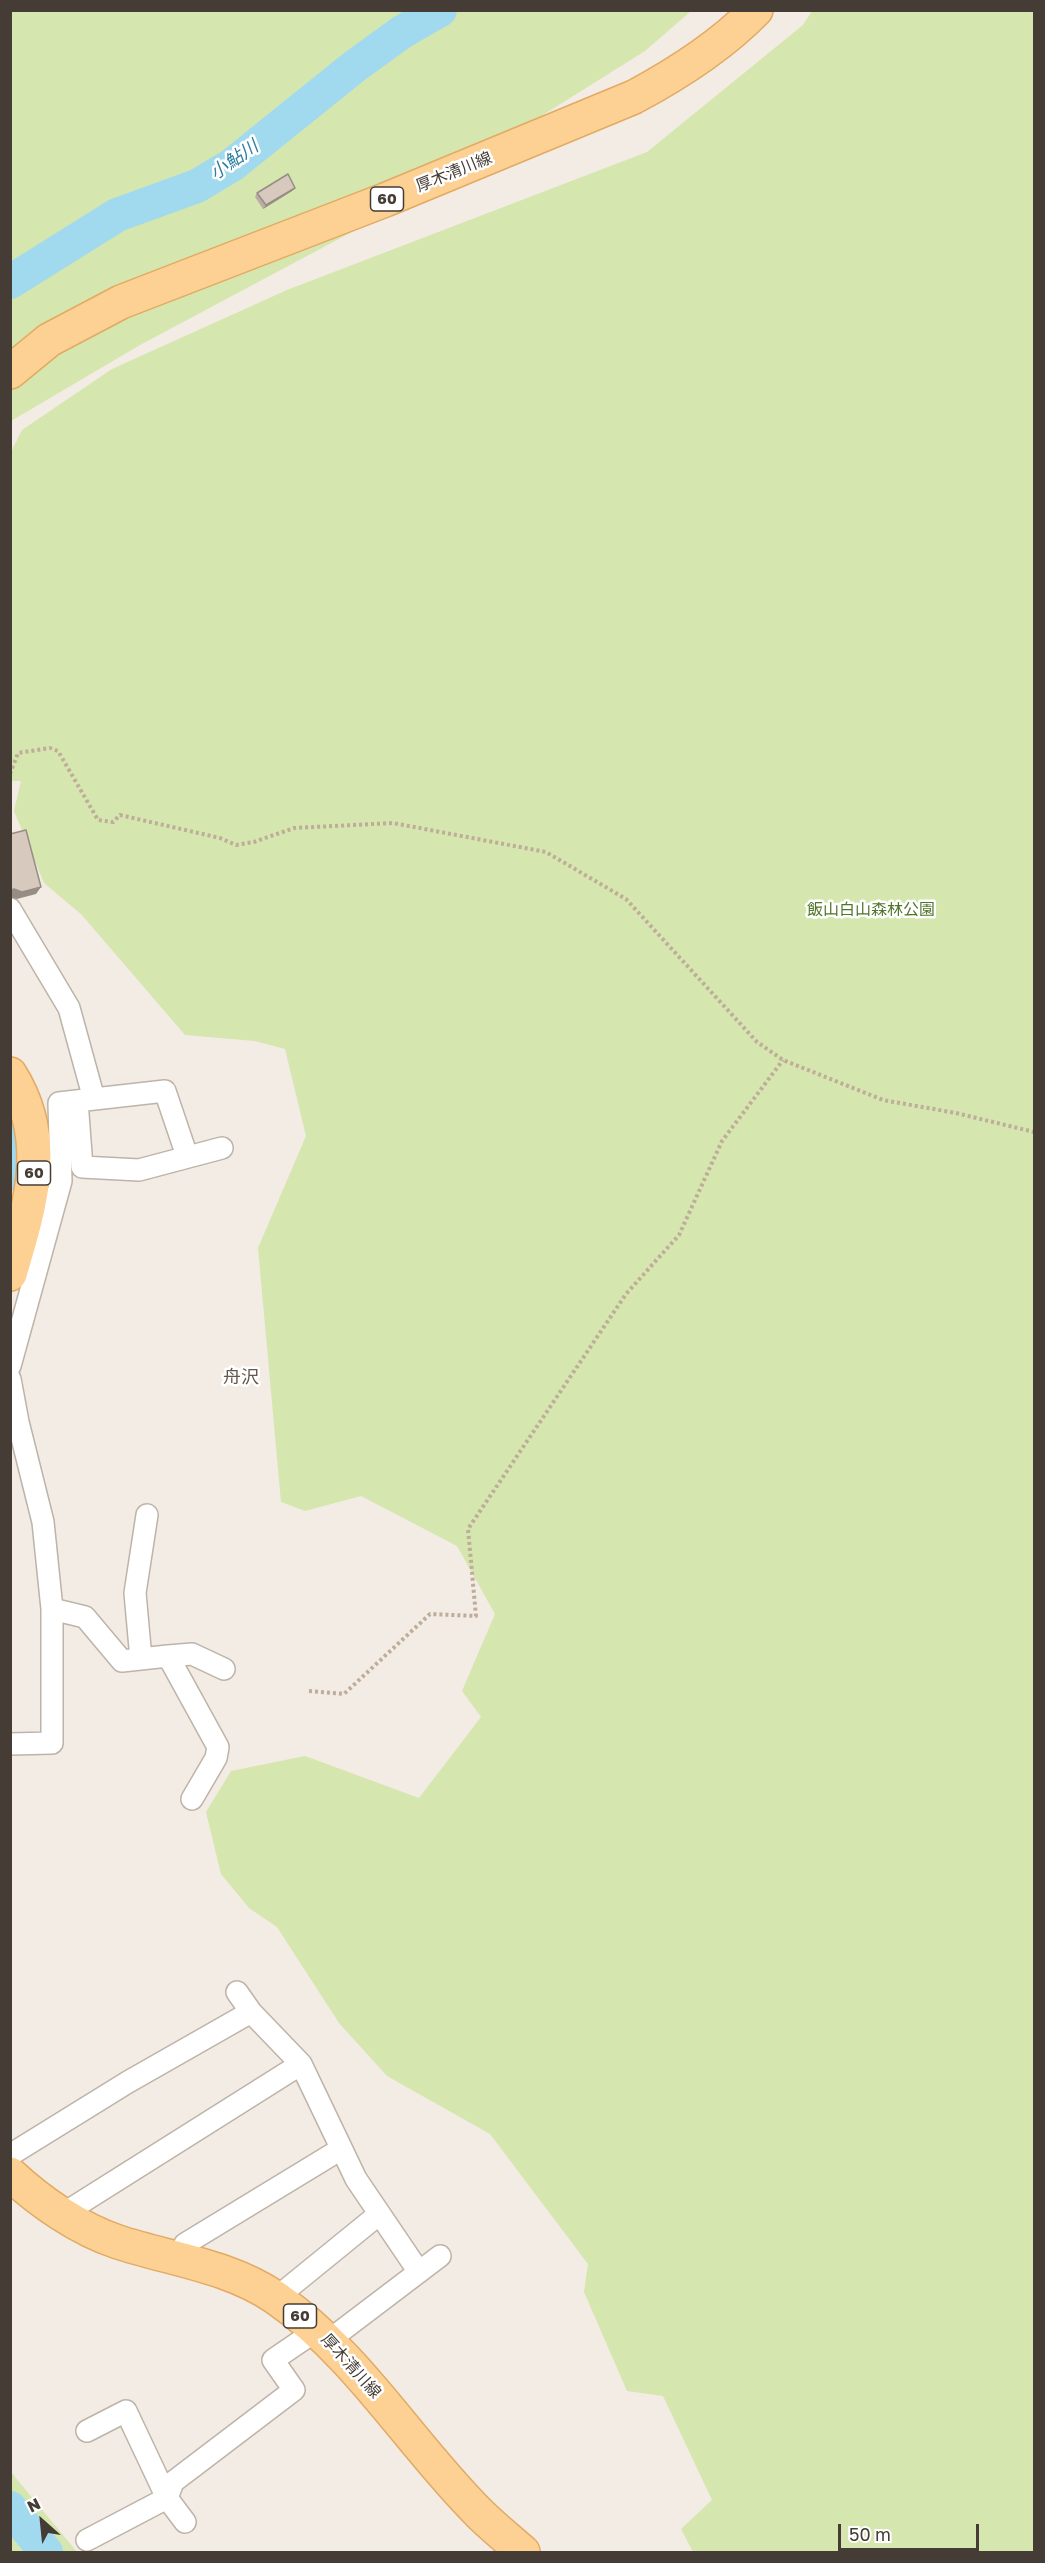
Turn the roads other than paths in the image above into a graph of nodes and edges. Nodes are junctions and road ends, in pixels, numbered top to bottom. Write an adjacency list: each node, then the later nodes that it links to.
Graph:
1 (756, 10): 2 (main road, 厚木清川線 / 60)
2 (10, 372)
3 (10, 909): 5 (street)
4 (10, 1074): 8 (main road, 60)
5 (85, 1100): 7 (street); 7 (street); 8 (street)
6 (222, 1148): 7 (street)
7 (187, 1156)
8 (40, 1216): 9 (main road, 60); 10 (street)
9 (10, 1274)
10 (10, 1366)
11 (10, 1379): 13 (street)
12 (147, 1515): 15 (street)
13 (52, 1609): 15 (street); 17 (street)
14 (168, 1656): 15 (street); 16 (street); 18 (street)
15 (141, 1659)
16 (224, 1669)
17 (10, 1744)
18 (192, 1799)
19 (237, 1992): 20 (street)
20 (251, 2012): 21 (street); 23 (street)
21 (301, 2064): 22 (street); 25 (street)
22 (341, 2149): 26 (street); 28 (street)
23 (10, 2155)
24 (10, 2174): 25 (main road, 厚木清川線 / 60)
25 (63, 2214): 28 (main road, 厚木清川線 / 60)
26 (378, 2215): 29 (street); 30 (street)
27 (440, 2256): 29 (street)
28 (177, 2259): 30 (main road, 厚木清川線 / 60)
29 (419, 2272): 31 (street)
30 (276, 2298): 31 (main road, 厚木清川線 / 60)
31 (323, 2336): 33 (street); 36 (main road, 厚木清川線 / 60)
32 (87, 2431): 33 (street)
33 (167, 2498): 34 (street); 35 (street)
34 (185, 2523)
35 (87, 2540)
36 (523, 2553)

